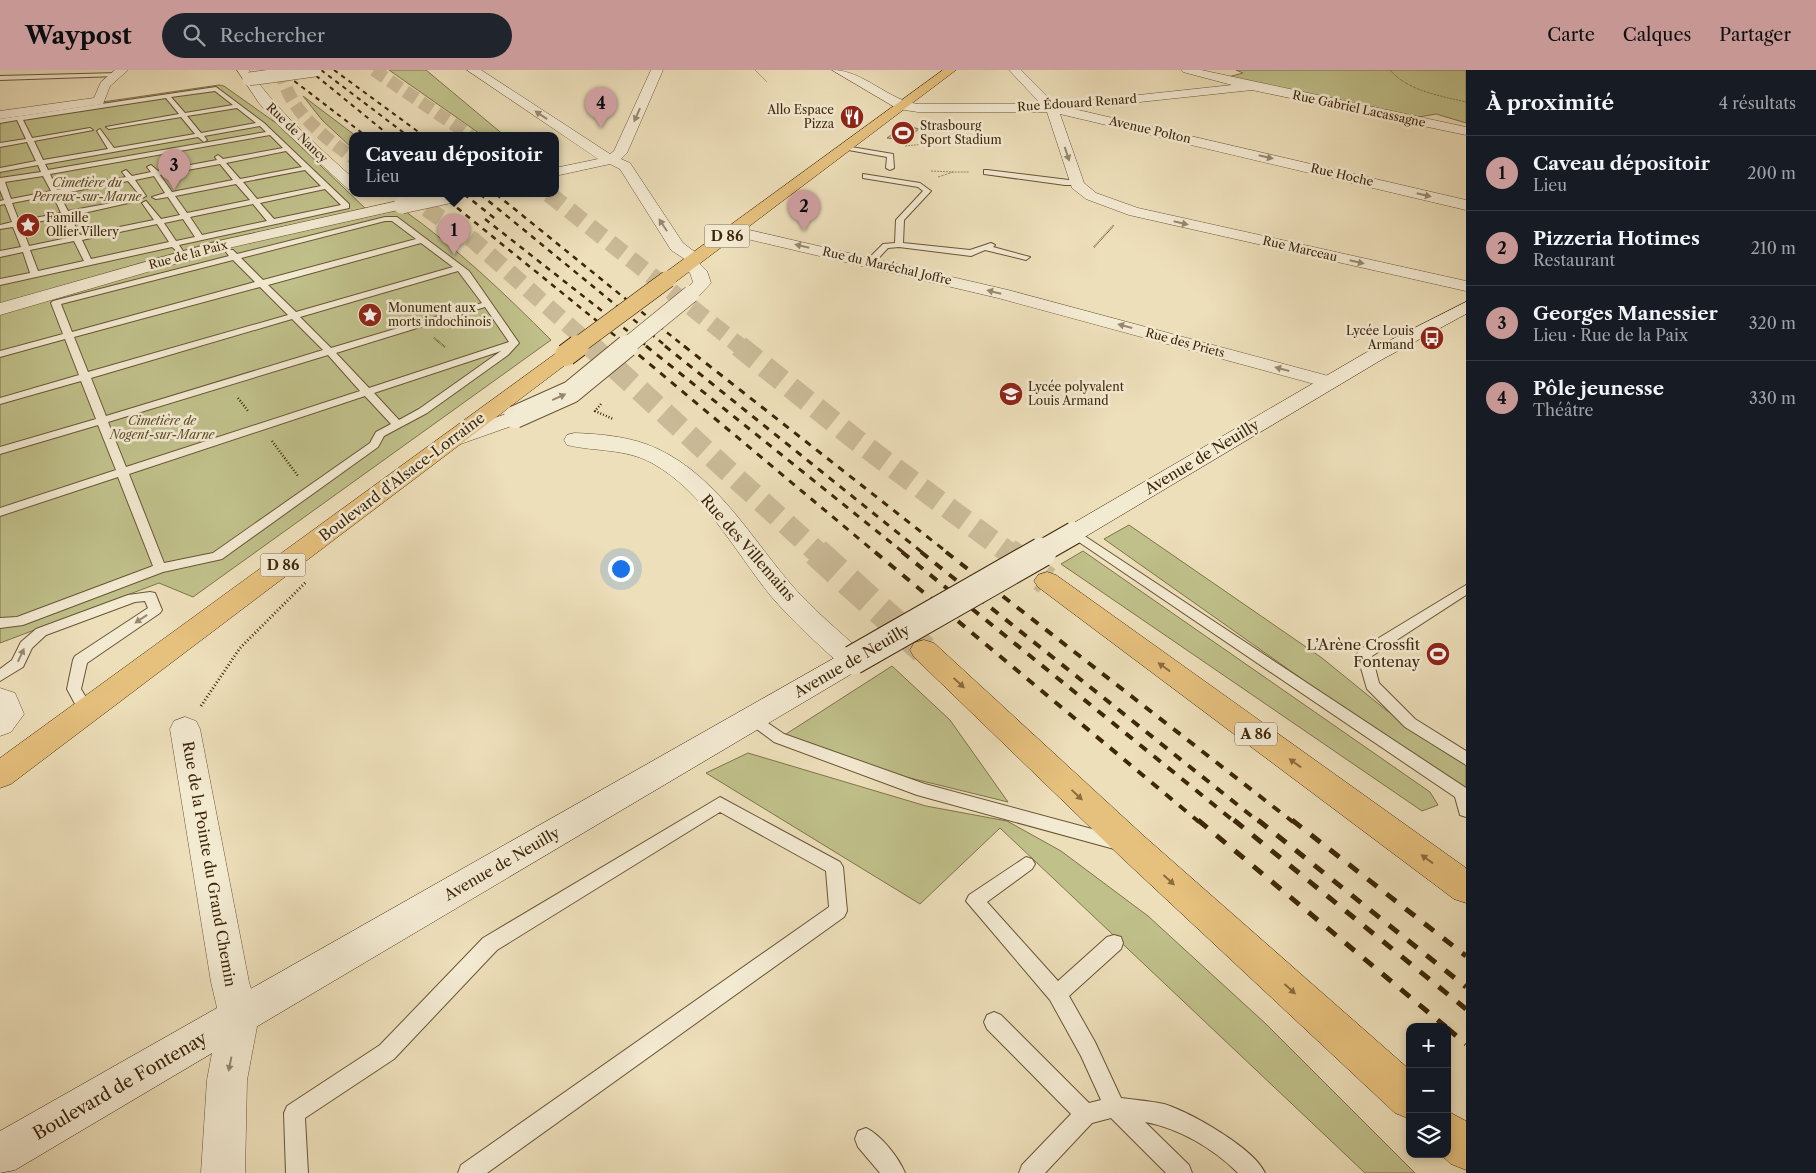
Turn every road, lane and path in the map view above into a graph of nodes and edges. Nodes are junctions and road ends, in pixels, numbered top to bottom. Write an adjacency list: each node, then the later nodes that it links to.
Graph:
1 (315, 70): 11 (street, bridge)
2 (473, 70): 42 (street, one-way to 2)
3 (657, 70): 42 (street, one-way to 42)
4 (754, 70): 13 (path)
5 (838, 70): 20 (street)
6 (950, 70): 20 (main road, D 86)
7 (1015, 70): 21 (street)
8 (1186, 70): 14 (street, Rue Gabriel Lacassagne)
9 (1390, 70): 18 (path)
10 (120, 72): 12 (lane); 22 (street)
11 (246, 74): 17 (street, Rue de Nancy)
12 (0, 78)
13 (767, 82)
14 (1252, 86): 21 (street, Rue Édouard Renard); 30 (street, Rue Gabriel Lacassagne)
15 (242, 91): 17 (street, Rue de Nancy)
16 (167, 96): 19 (lane); 23 (lane); 24 (lane)
17 (264, 100): 58 (street, Rue de Nancy)
18 (1466, 102)
19 (238, 106): 23 (lane); 27 (lane)
20 (902, 106): 21 (street, Rue Édouard Renard); 37 (main road, D 86)
21 (1052, 108): 35 (street, Avenue Polton); 57 (street, one-way to 57)
22 (0, 115)
23 (183, 115): 31 (lane); 33 (lane)
24 (20, 118): 25 (lane); 32 (lane)
25 (0, 121)
26 (109, 127): 28 (lane); 29 (lane); 31 (lane)
27 (266, 129): 33 (lane); 33 (lane); 38 (lane)
28 (90, 130): 29 (lane); 32 (lane)
29 (100, 131): 36 (lane)
30 (1466, 131)
31 (125, 132): 36 (lane)
32 (30, 140): 34 (lane); 44 (lane)
33 (203, 140): 39 (lane); 43 (lane); 44 (lane)
34 (0, 145)
35 (1218, 146): 67 (street, Rue Hoche, one-way to 67)
36 (111, 148): 40 (lane)
37 (845, 148): 46 (lane); 75 (main road, D 86)
38 (288, 149): 43 (lane); 45 (lane)
39 (144, 156): 41 (lane); 52 (lane)
40 (56, 157)
41 (119, 160): 44 (lane); 54 (lane)
42 (611, 160): 49 (street); 87 (street, one-way to 42)
43 (222, 162): 52 (lane); 56 (lane)
44 (43, 168): 48 (lane); 51 (lane); 55 (lane); 61 (lane)
45 (306, 168): 56 (lane); 59 (lane)
46 (890, 168)
47 (1026, 169): 57 (lane)
48 (0, 170)
49 (559, 171)
50 (987, 172): 57 (lane); 60 (path)
51 (0, 174)
52 (156, 174): 54 (lane); 62 (lane)
53 (866, 176): 60 (lane)
54 (131, 179): 61 (lane); 64 (lane)
55 (0, 181): 66 (lane)
56 (238, 181): 62 (lane); 65 (lane)
57 (1076, 181): 68 (street, Rue Marceau)
58 (349, 182)
59 (326, 187): 65 (lane); 72 (lane)
60 (923, 187): 80 (lane)
61 (55, 193): 66 (lane); 69 (lane)
62 (170, 194): 64 (lane); 70 (lane)
63 (439, 197): 79 (street, Rue de la Paix, bridge)
64 (144, 199): 69 (lane); 71 (lane)
65 (255, 201): 70 (lane); 72 (lane)
66 (4, 203): 73 (lane)
67 (1466, 205)
68 (1131, 212): 81 (path); 94 (street, Rue Marceau, one-way to 94)
69 (66, 214): 73 (lane); 76 (lane)
70 (185, 216): 71 (lane); 77 (lane)
71 (158, 221): 76 (lane); 83 (lane)
72 (274, 223): 77 (lane)
73 (16, 224): 74 (lane); 82 (lane)
74 (0, 227)
75 (732, 231): 87 (main road, D 86); 88 (street, Rue du Maréchal Joffre, one-way to 75)
76 (77, 238): 82 (lane); 89 (lane)
77 (201, 239): 83 (lane)
78 (423, 240): 85 (lane); 90 (lane); 93 (lane)
79 (222, 245): 83 (street, Rue de la Paix); 85 (lane)
80 (899, 246): 86 (lane); 88 (lane)
81 (1094, 247)
82 (26, 248): 84 (lane); 91 (lane)
83 (178, 250): 89 (lane); 98 (street, Rue de la Paix)
84 (0, 254)
85 (237, 257): 93 (lane); 100 (lane)
86 (1026, 257)
87 (692, 261): 112 (main road, Boulevard d'Alsace-Lorraine / D 86, bridge); 112 (street, one-way to 87, bridge)
88 (870, 261): 96 (street, Rue du Maréchal Joffre, one-way to 88)
89 (88, 263): 91 (lane)
90 (459, 268): 95 (lane); 99 (lane)
91 (36, 274): 92 (lane)
92 (0, 282)
93 (261, 284): 99 (lane); 100 (lane)
94 (1466, 286)
95 (487, 304): 101 (lane); 102 (lane)
96 (1041, 304): 105 (street, Rue des Priets, one-way to 96)
97 (1466, 306): 105 (street, Avenue de Neuilly)
98 (0, 309)
99 (293, 316): 102 (lane); 104 (lane)
100 (69, 336): 103 (lane); 104 (lane)
101 (514, 344): 106 (lane); 111 (lane)
102 (330, 352): 106 (lane); 109 (lane)
103 (0, 354)
104 (85, 376): 108 (lane); 109 (lane)
105 (1329, 382): 117 (street, Avenue de Neuilly)
106 (367, 392): 111 (lane); 115 (lane)
107 (605, 398): 110 (path)
108 (0, 401)
109 (102, 420): 114 (lane); 115 (lane)
110 (619, 422)
111 (397, 424): 118 (lane)
112 (452, 440): 126 (main road, Boulevard d'Alsace-Lorraine / D 86)
113 (575, 440): 124 (street, Rue des Villemains)
114 (0, 451)
115 (123, 472): 116 (lane); 118 (lane)
116 (0, 512)
117 (1074, 533): 124 (street, Avenue de Neuilly, bridge); 131 (lane)
118 (160, 568): 122 (lane)
119 (307, 578): 128 (path, Rue de la Pointe du Grand Chemin)
120 (1047, 581): 134 (main road, A 86, one-way to 120)
121 (1466, 589): 129 (lane)
122 (0, 623)
123 (924, 650): 132 (main road, one-way to 132)
124 (853, 660): 127 (street, Avenue de Neuilly)
125 (0, 676): 126 (lane, one-way to 126)
126 (86, 711): 130 (main road, Boulevard d'Alsace-Lorraine / D 86)
127 (752, 718): 132 (lane); 137 (street, Avenue de Neuilly)
128 (185, 730): 137 (street, Rue de la Pointe du Grand Chemin)
129 (1466, 760)
130 (0, 775)
131 (1466, 810)
132 (1133, 847): 139 (main road, one-way to 139)
133 (1026, 864): 136 (lane)
134 (1466, 888)
135 (1114, 943): 136 (lane)
136 (1057, 994): 140 (lane)
137 (239, 1016): 145 (street, Boulevard de Fontenay); 146 (street, one-way to 146)
138 (994, 1022): 141 (lane)
139 (1406, 1094)
140 (1115, 1107): 141 (lane); 151 (lane); 152 (lane)
141 (1086, 1114): 150 (lane)
142 (1451, 1136): 144 (main road)
143 (866, 1139): 149 (lane)
144 (1466, 1149)
145 (0, 1155)
146 (223, 1173)
147 (297, 1173): 148 (lane)
148 (469, 1173)
149 (894, 1173)
150 (1030, 1173)
151 (1181, 1173)
152 (1254, 1173)

